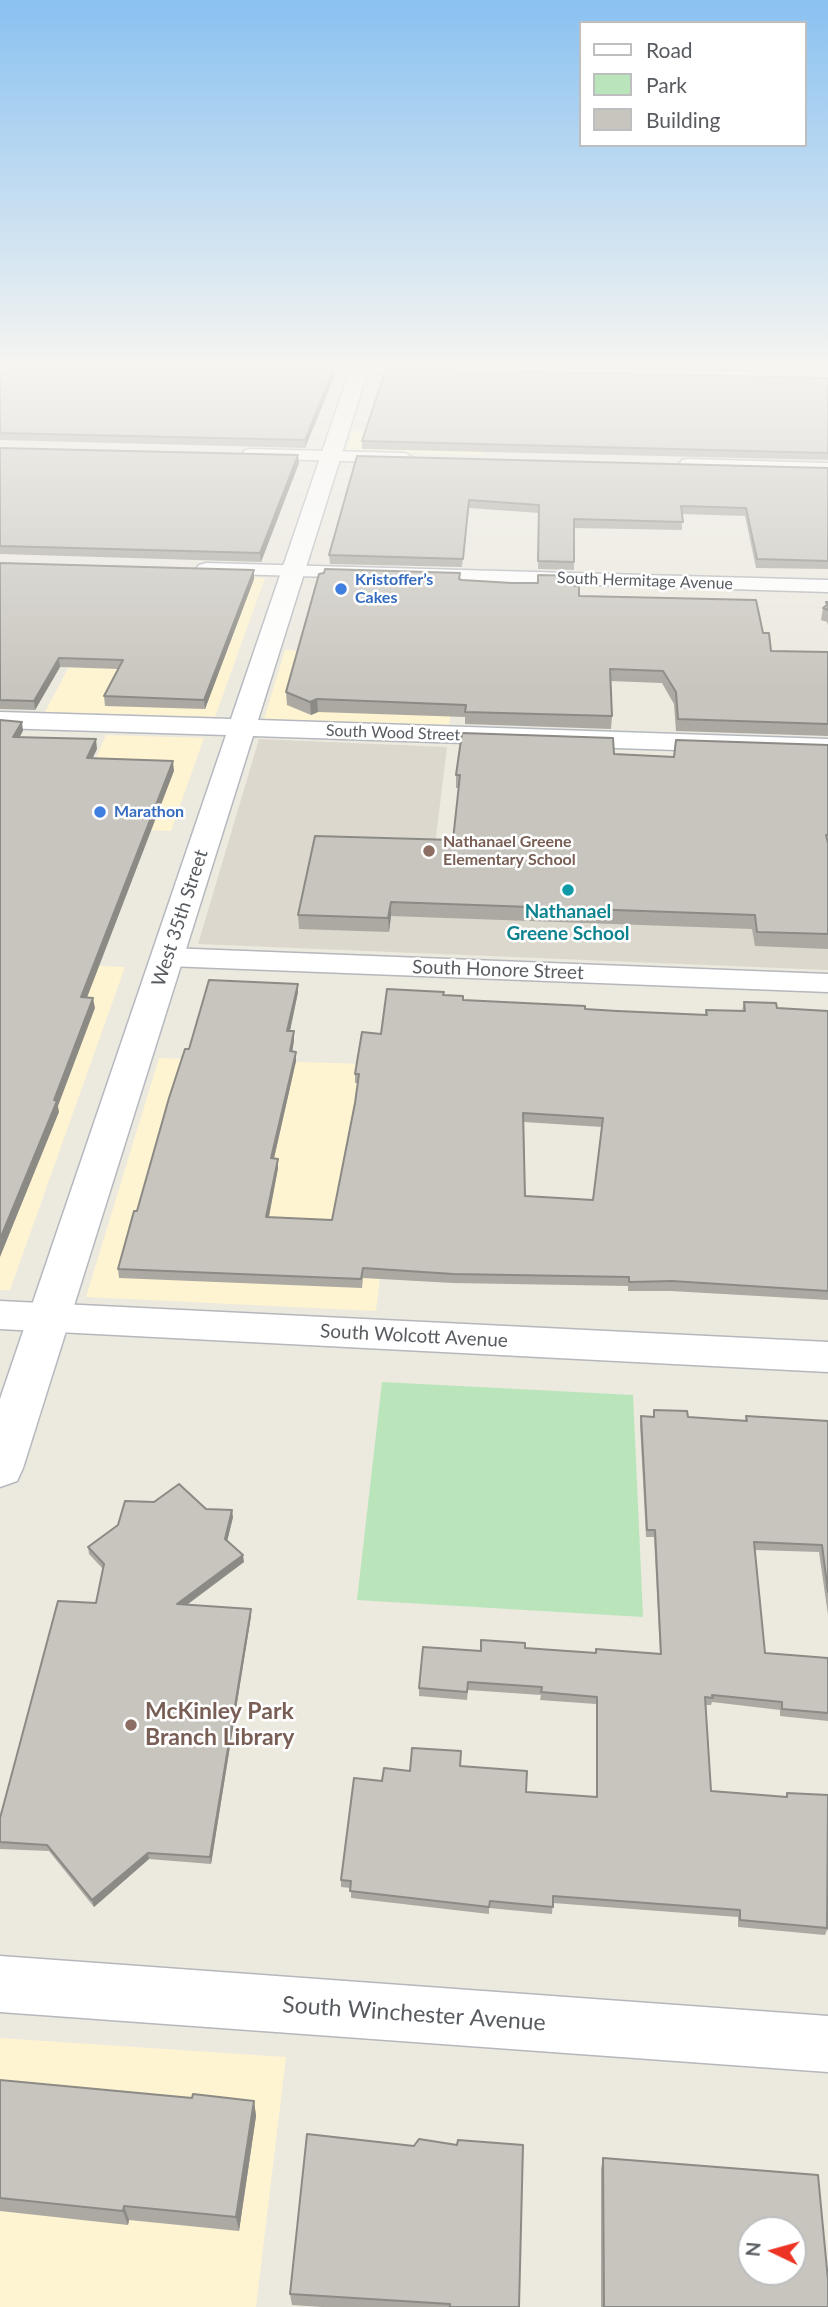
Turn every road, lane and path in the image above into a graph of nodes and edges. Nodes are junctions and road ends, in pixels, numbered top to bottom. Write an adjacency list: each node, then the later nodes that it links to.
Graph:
1 (325, 475): 3 (main road, West 35th Street)
2 (190, 568): 3 (street, South Hermitage Avenue)
3 (294, 571): 4 (street, South Hermitage Avenue); 6 (main road, West 35th Street)
4 (828, 586)
5 (0, 720): 6 (main road, South Wood Street)
6 (242, 728): 7 (main road, South Wood Street); 8 (main road, West 35th Street)
7 (828, 747)
8 (168, 957): 9 (street, South Honore Street); 11 (main road, West 35th Street)
9 (828, 983)
10 (0, 1315): 11 (street, South Wolcott Avenue)
11 (49, 1318): 12 (street, South Wolcott Avenue); 13 (main road, West 35th Street)
12 (828, 1357)
13 (0, 1468)
14 (0, 1984): 15 (street, South Winchester Avenue)
15 (828, 2044)

